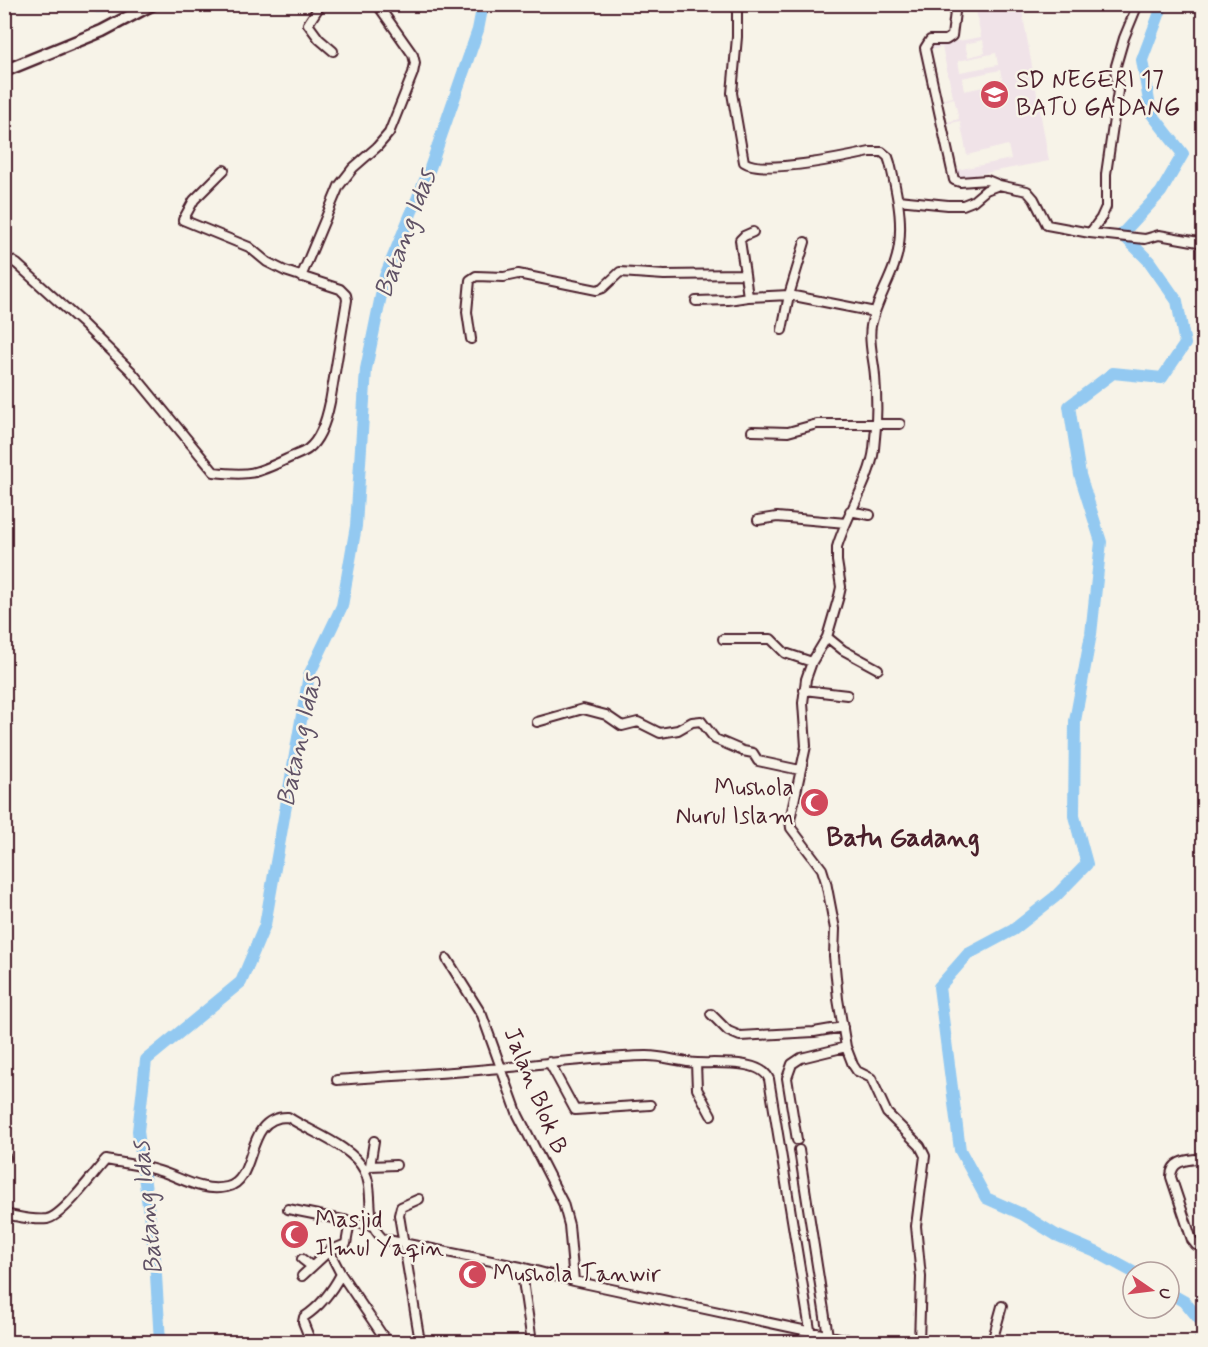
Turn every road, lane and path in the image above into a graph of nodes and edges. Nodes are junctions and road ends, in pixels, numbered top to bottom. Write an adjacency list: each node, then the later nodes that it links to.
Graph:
1 (153, 4): 8 (street)
2 (321, 4): 7 (street)
3 (377, 4): 18 (street)
4 (737, 4): 11 (street)
5 (956, 4): 10 (street)
6 (1138, 4): 13 (street)
7 (333, 51)
8 (4, 71)
9 (224, 170): 18 (street)
10 (999, 185): 11 (street); 13 (street)
11 (898, 200): 22 (street)
12 (753, 232): 17 (street)
13 (1090, 233): 15 (street)
14 (805, 242): 19 (street)
15 (1203, 243)
16 (4, 256): 18 (street)
17 (745, 274): 20 (street); 24 (street)
18 (301, 277)
19 (789, 295): 20 (street); 22 (street); 23 (street)
20 (748, 297): 21 (street)
21 (696, 301)
22 (875, 312): 25 (street)
23 (782, 330)
24 (471, 339)
25 (876, 424): 26 (street); 27 (street); 28 (street)
26 (900, 424)
27 (752, 431)
28 (850, 511): 29 (street); 31 (street)
29 (870, 515)
30 (758, 520): 31 (street)
31 (846, 523): 32 (street)
32 (827, 637): 34 (street); 35 (street)
33 (723, 639): 34 (street)
34 (812, 662): 36 (street)
35 (878, 669)
36 (804, 690): 37 (street); 39 (street)
37 (847, 695)
38 (537, 722): 39 (street)
39 (800, 770): 42 (street)
40 (447, 959): 46 (street, Jalan Blok B)
41 (711, 1014): 42 (street)
42 (843, 1027): 43 (street)
43 (846, 1047): 50 (street); 80 (street)
44 (549, 1062): 45 (street); 46 (street); 48 (street)
45 (696, 1063): 49 (street); 71 (street)
46 (502, 1068): 47 (street); 69 (street, Jalan Blok B)
47 (337, 1080)
48 (650, 1105)
49 (711, 1115)
50 (797, 1140)
51 (374, 1141): 55 (street)
52 (799, 1149): 72 (street)
53 (1203, 1158): 61 (street)
54 (396, 1166): 55 (street)
55 (367, 1169): 58 (street); 60 (street)
56 (419, 1199): 62 (street)
57 (288, 1209): 59 (street)
58 (4, 1214)
59 (350, 1221): 60 (street); 63 (street)
60 (373, 1226): 62 (street)
61 (1203, 1244)
62 (405, 1245): 66 (street); 75 (street)
63 (329, 1251): 65 (street); 67 (street)
64 (302, 1259): 65 (street)
65 (311, 1266): 68 (street)
66 (521, 1267): 69 (street); 76 (street)
67 (341, 1274): 73 (street); 74 (street)
68 (302, 1275)
69 (574, 1281): 71 (street)
70 (1002, 1306): 81 (street)
71 (811, 1333): 72 (street); 77 (street)
72 (828, 1336): 78 (street)
73 (311, 1342)
74 (387, 1342)
75 (420, 1342)
76 (532, 1342)
77 (812, 1342)
78 (859, 1342)
79 (905, 1342): 80 (street)
80 (919, 1342)
81 (992, 1342)

